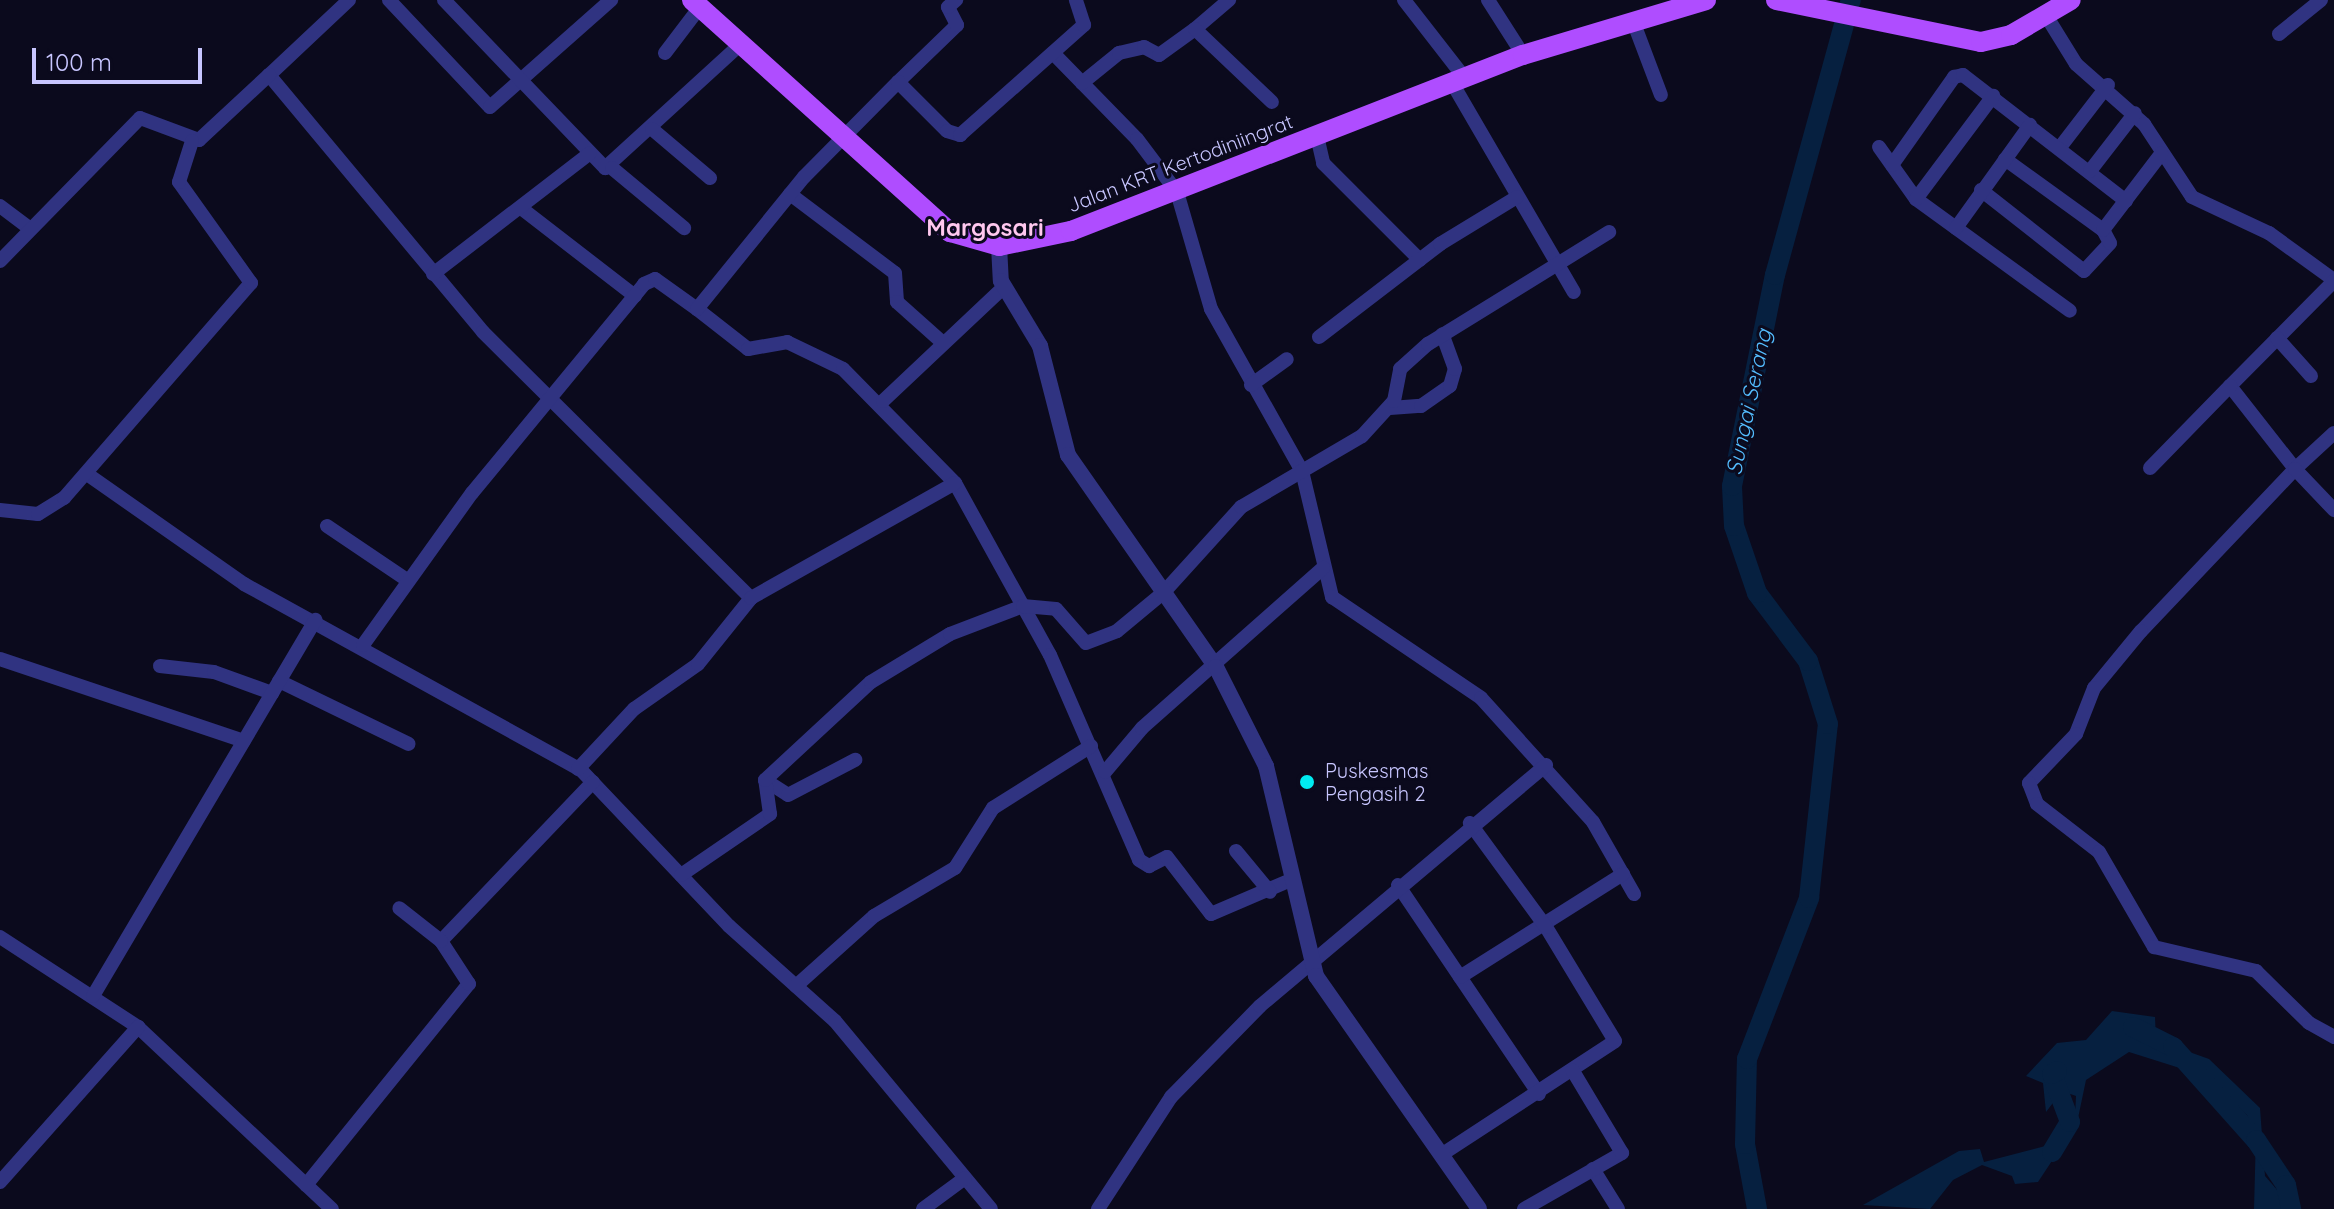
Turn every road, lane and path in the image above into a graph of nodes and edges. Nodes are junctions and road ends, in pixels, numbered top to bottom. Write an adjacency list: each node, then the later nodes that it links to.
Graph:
1 (349, 0): 23 (street)
2 (389, 0): 25 (street)
3 (444, 0): 25 (street)
4 (611, 0): 25 (street)
5 (956, 0): 26 (street)
6 (1076, 0): 21 (street)
7 (1229, 0): 17 (street)
8 (1404, 0): 24 (street)
9 (1488, 0): 22 (street)
10 (1706, 0): 16 (main road, Jalan KRT Kertodiniingrat)
11 (1776, 0): 15 (main road)
12 (2071, 0): 15 (main road)
13 (2321, 0): 18 (street)
14 (696, 4): 19 (main road, Jalan KRT Kertodiniingrat); 20 (street)
15 (2047, 17): 28 (street)
16 (1633, 21): 22 (main road, Jalan KRT Kertodiniingrat); 29 (street)
17 (1195, 29): 27 (street); 31 (street)
18 (2279, 34)
19 (741, 44): 34 (street); 36 (main road, Jalan KRT Kertodiniingrat)
20 (665, 53)
21 (1053, 53): 26 (street); 27 (street)
22 (1523, 55): 24 (main road, Jalan KRT Kertodiniingrat)
23 (269, 75): 37 (street); 64 (street)
24 (1458, 79): 35 (main road, Jalan KRT Kertodiniingrat); 50 (street)
25 (527, 80): 40 (street)
26 (898, 82): 36 (street)
27 (1082, 83): 48 (street)
28 (2108, 85): 32 (street); 38 (street)
29 (1661, 95)
30 (1993, 96): 33 (street); 43 (street); 51 (street)
31 (1272, 102)
32 (2135, 113): 41 (street); 45 (street)
33 (2030, 125): 38 (street); 42 (street)
34 (652, 129): 44 (street); 46 (street)
35 (1317, 136): 48 (main road, Jalan KRT Kertodiniingrat); 61 (street)
36 (844, 137): 49 (street); 60 (main road, Jalan KRT Kertodiniingrat)
37 (192, 141): 57 (street); 86 (street)
38 (2061, 146): 45 (street)
39 (1879, 147): 43 (street)
40 (590, 153): 44 (street); 54 (street)
41 (2161, 154): 52 (street); 65 (street)
42 (2005, 159): 47 (street); 58 (street)
43 (1892, 165): 51 (street)
44 (612, 168): 55 (street)
45 (2090, 171): 52 (street)
46 (710, 178)
47 (1981, 190): 56 (street); 58 (street)
48 (1177, 192): 60 (main road, Jalan KRT Kertodiniingrat); 77 (street)
49 (790, 194): 69 (street); 74 (street)
50 (1517, 197): 61 (street); 63 (street)
51 (1916, 199): 56 (street)
52 (2126, 201): 58 (street)
53 (0, 206): 57 (street)
54 (521, 208): 64 (street); 68 (street)
55 (684, 228)
56 (1956, 228): 70 (street)
57 (30, 229): 62 (street)
58 (2103, 230)
59 (1609, 232): 63 (street)
60 (999, 246): 66 (street)
61 (1420, 260): 72 (street)
62 (0, 261)
63 (1555, 266): 67 (street); 71 (street)
64 (433, 274): 79 (street)
65 (2334, 280): 73 (street)
66 (1004, 287): 74 (street); 93 (street)
67 (1574, 292)
68 (635, 296): 69 (street); 79 (street)
69 (697, 309): 80 (street)
70 (2070, 311)
71 (1442, 334): 81 (street); 81 (street)
72 (1319, 337)
73 (2277, 338): 76 (street); 78 (street)
74 (943, 343): 80 (street)
75 (1287, 359): 77 (street)
76 (2311, 376)
77 (1251, 385): 85 (street)
78 (2230, 386): 83 (street); 84 (street)
79 (550, 398): 92 (street); 94 (street)
80 (883, 401): 87 (street)
81 (1390, 408): 85 (street)
82 (2334, 433): 84 (street)
83 (2150, 468)
84 (2295, 469): 89 (street); 128 (street)
85 (1302, 471): 91 (street); 93 (street)
86 (87, 474): 88 (street); 96 (street)
87 (955, 483): 94 (street); 95 (street)
88 (0, 510)
89 (2334, 510)
90 (327, 526): 92 (street)
91 (1323, 568): 100 (street); 106 (street)
92 (407, 580): 97 (street)
93 (1164, 592): 95 (street); 100 (street)
94 (751, 598): 107 (street)
95 (1023, 606): 104 (street); 109 (street)
96 (315, 620): 97 (street); 101 (street)
97 (363, 645): 107 (street)
98 (0, 659): 102 (street)
99 (160, 666): 101 (street)
100 (1216, 667): 108 (street); 115 (street)
101 (276, 687): 102 (street); 103 (street)
102 (244, 741): 126 (street)
103 (409, 744)
104 (1091, 746): 108 (street); 125 (street)
105 (855, 760): 109 (street)
106 (1546, 765): 111 (street); 113 (street)
107 (578, 769): 110 (street)
108 (1105, 772): 117 (street)
109 (765, 780): 114 (street)
110 (593, 782): 114 (street); 122 (street)
111 (1470, 823): 116 (street); 120 (street)
112 (1236, 851): 117 (street)
113 (1623, 874): 118 (street); 120 (street)
114 (681, 875): 125 (street)
115 (1293, 879): 117 (street); 123 (street)
116 (1398, 885): 123 (street); 124 (street)
117 (1270, 892)
118 (1634, 894)
119 (399, 908): 122 (street)
120 (1546, 927): 124 (street); 129 (street)
121 (0, 937): 126 (street)
122 (441, 941): 135 (street)
123 (1311, 959): 131 (street); 140 (street)
124 (1460, 977): 130 (street)
125 (796, 986): 133 (street)
126 (93, 996): 127 (street)
127 (138, 1027): 134 (street); 135 (street)
128 (2334, 1037)
129 (1573, 1071): 130 (street); 132 (street)
130 (1539, 1094): 131 (street)
131 (1444, 1153): 141 (street)
132 (1593, 1169): 142 (street); 143 (street)
133 (965, 1178): 138 (street); 139 (street)
134 (0, 1182)
135 (306, 1185): 136 (street)
136 (315, 1204): 137 (street)
137 (332, 1209)
138 (923, 1209)
139 (991, 1209)
140 (1098, 1209)
141 (1479, 1209)
142 (1524, 1209)
143 (1618, 1209)

